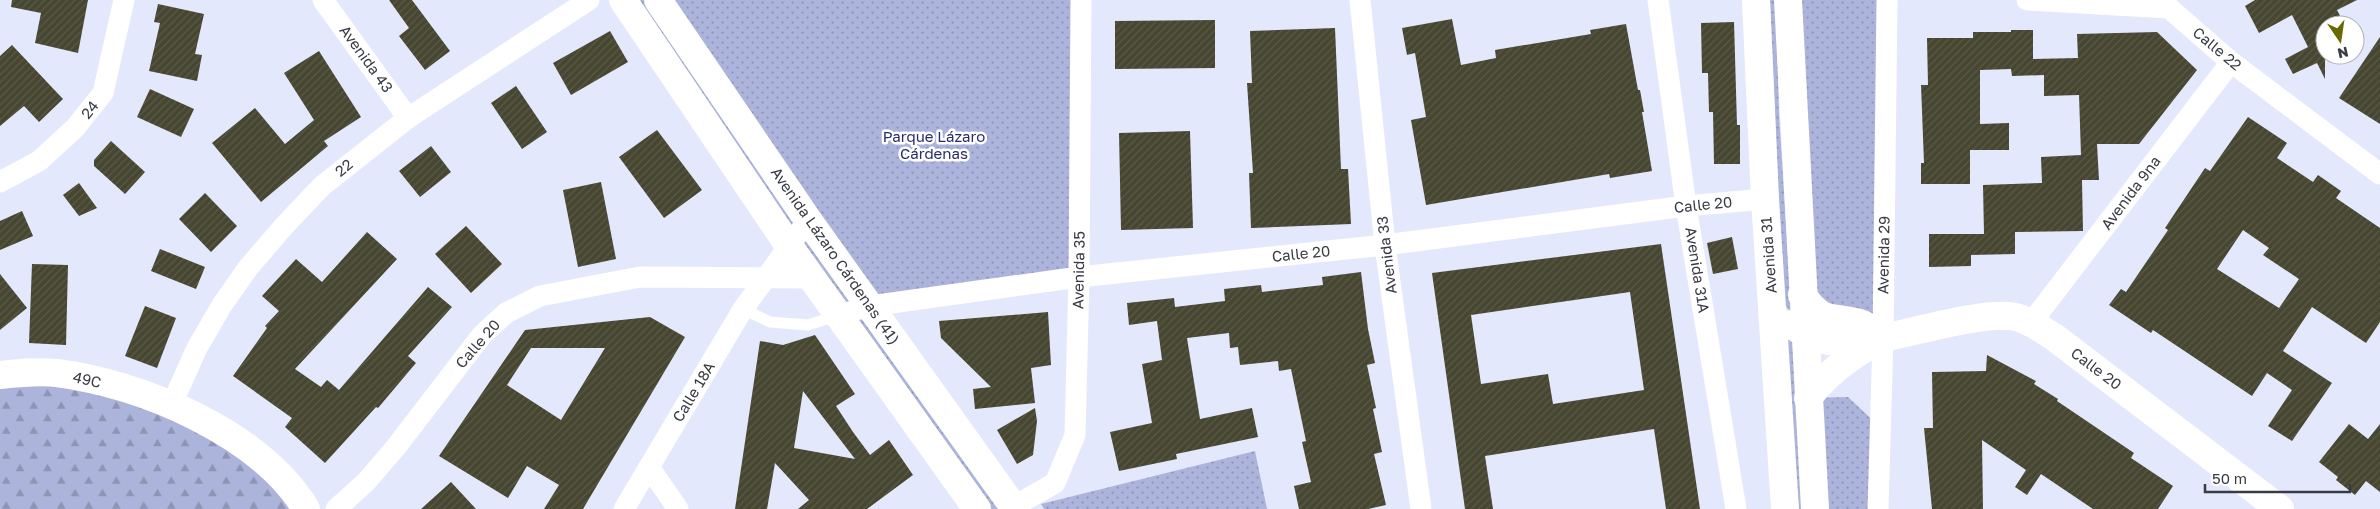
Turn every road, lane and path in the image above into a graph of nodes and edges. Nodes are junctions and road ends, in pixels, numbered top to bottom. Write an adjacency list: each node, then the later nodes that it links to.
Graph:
1 (124, 0): 17 (street, 24)
2 (323, 0): 15 (street, Avenida 43)
3 (589, 0): 15 (street, 22)
4 (623, 0): 22 (main road, Avenida Lázaro Cárdenas (41))
5 (658, 0): 20 (main road, Avenida Lázaro Cárdenas (41))
6 (1081, 0): 24 (street, Avenida 35)
7 (1360, 0): 21 (street, Avenida 33)
8 (1658, 0): 19 (street, Avenida 31A)
9 (1756, 0): 18 (main road, Avenida 31)
10 (1788, 0): 27 (main road, Avenida 31)
11 (1887, 0): 33 (street, Avenida 29)
12 (2027, 0): 13 (street, Calle 22)
13 (2173, 3): 14 (street, Calle 22)
14 (2231, 62): 16 (street, Calle 22); 31 (street, Avenida 9na)
15 (408, 118): 36 (street, 22)
16 (2380, 174)
17 (0, 182)
18 (1765, 199): 19 (street, Calle 20); 26 (main road, Avenida 31)
19 (1686, 206): 21 (street, Calle 20); 45 (street, Avenida 31A)
20 (808, 220): 22 (street); 28 (main road, Avenida Lázaro Cárdenas (41))
21 (1385, 245): 24 (street, Calle 20); 44 (street, Avenida 33)
22 (789, 246): 23 (street); 25 (main road, Avenida Lázaro Cárdenas (41))
23 (766, 277): 25 (street, Calle 20); 29 (street, Calle 18A); 39 (street, Calle 20)
24 (1079, 277): 28 (street, Calle 20); 43 (street, Avenida 35)
25 (812, 278): 30 (main road, Avenida Lázaro Cárdenas (41))
26 (1772, 294): 32 (main road); 46 (main road, Avenida 31)
27 (1802, 295): 32 (main road, Avenida 31); 33 (main road)
28 (870, 306): 30 (street, Calle 20); 43 (main road, Avenida Lázaro Cárdenas (41))
29 (744, 309): 30 (lane); 37 (street, Calle 18A)
30 (839, 315): 42 (main road, Avenida Lázaro Cárdenas (41))
31 (2031, 323): 33 (main road, Calle 20); 49 (main road, Calle 20)
32 (1804, 335): 33 (main road); 35 (main road, Avenida 31)
33 (1883, 338): 35 (main road); 48 (street, Avenida 29)
34 (0, 375): 36 (main road, 49C)
35 (1808, 398): 47 (main road, Avenida 31)
36 (171, 406): 38 (main road, 49C)
37 (649, 467): 40 (street, Calle 18A); 41 (street)
38 (306, 509)
39 (336, 509)
40 (624, 509)
41 (678, 509)
42 (977, 509)
43 (1013, 509)
44 (1421, 509)
45 (1736, 509)
46 (1785, 509)
47 (1815, 509)
48 (1878, 509)
49 (2280, 509)

